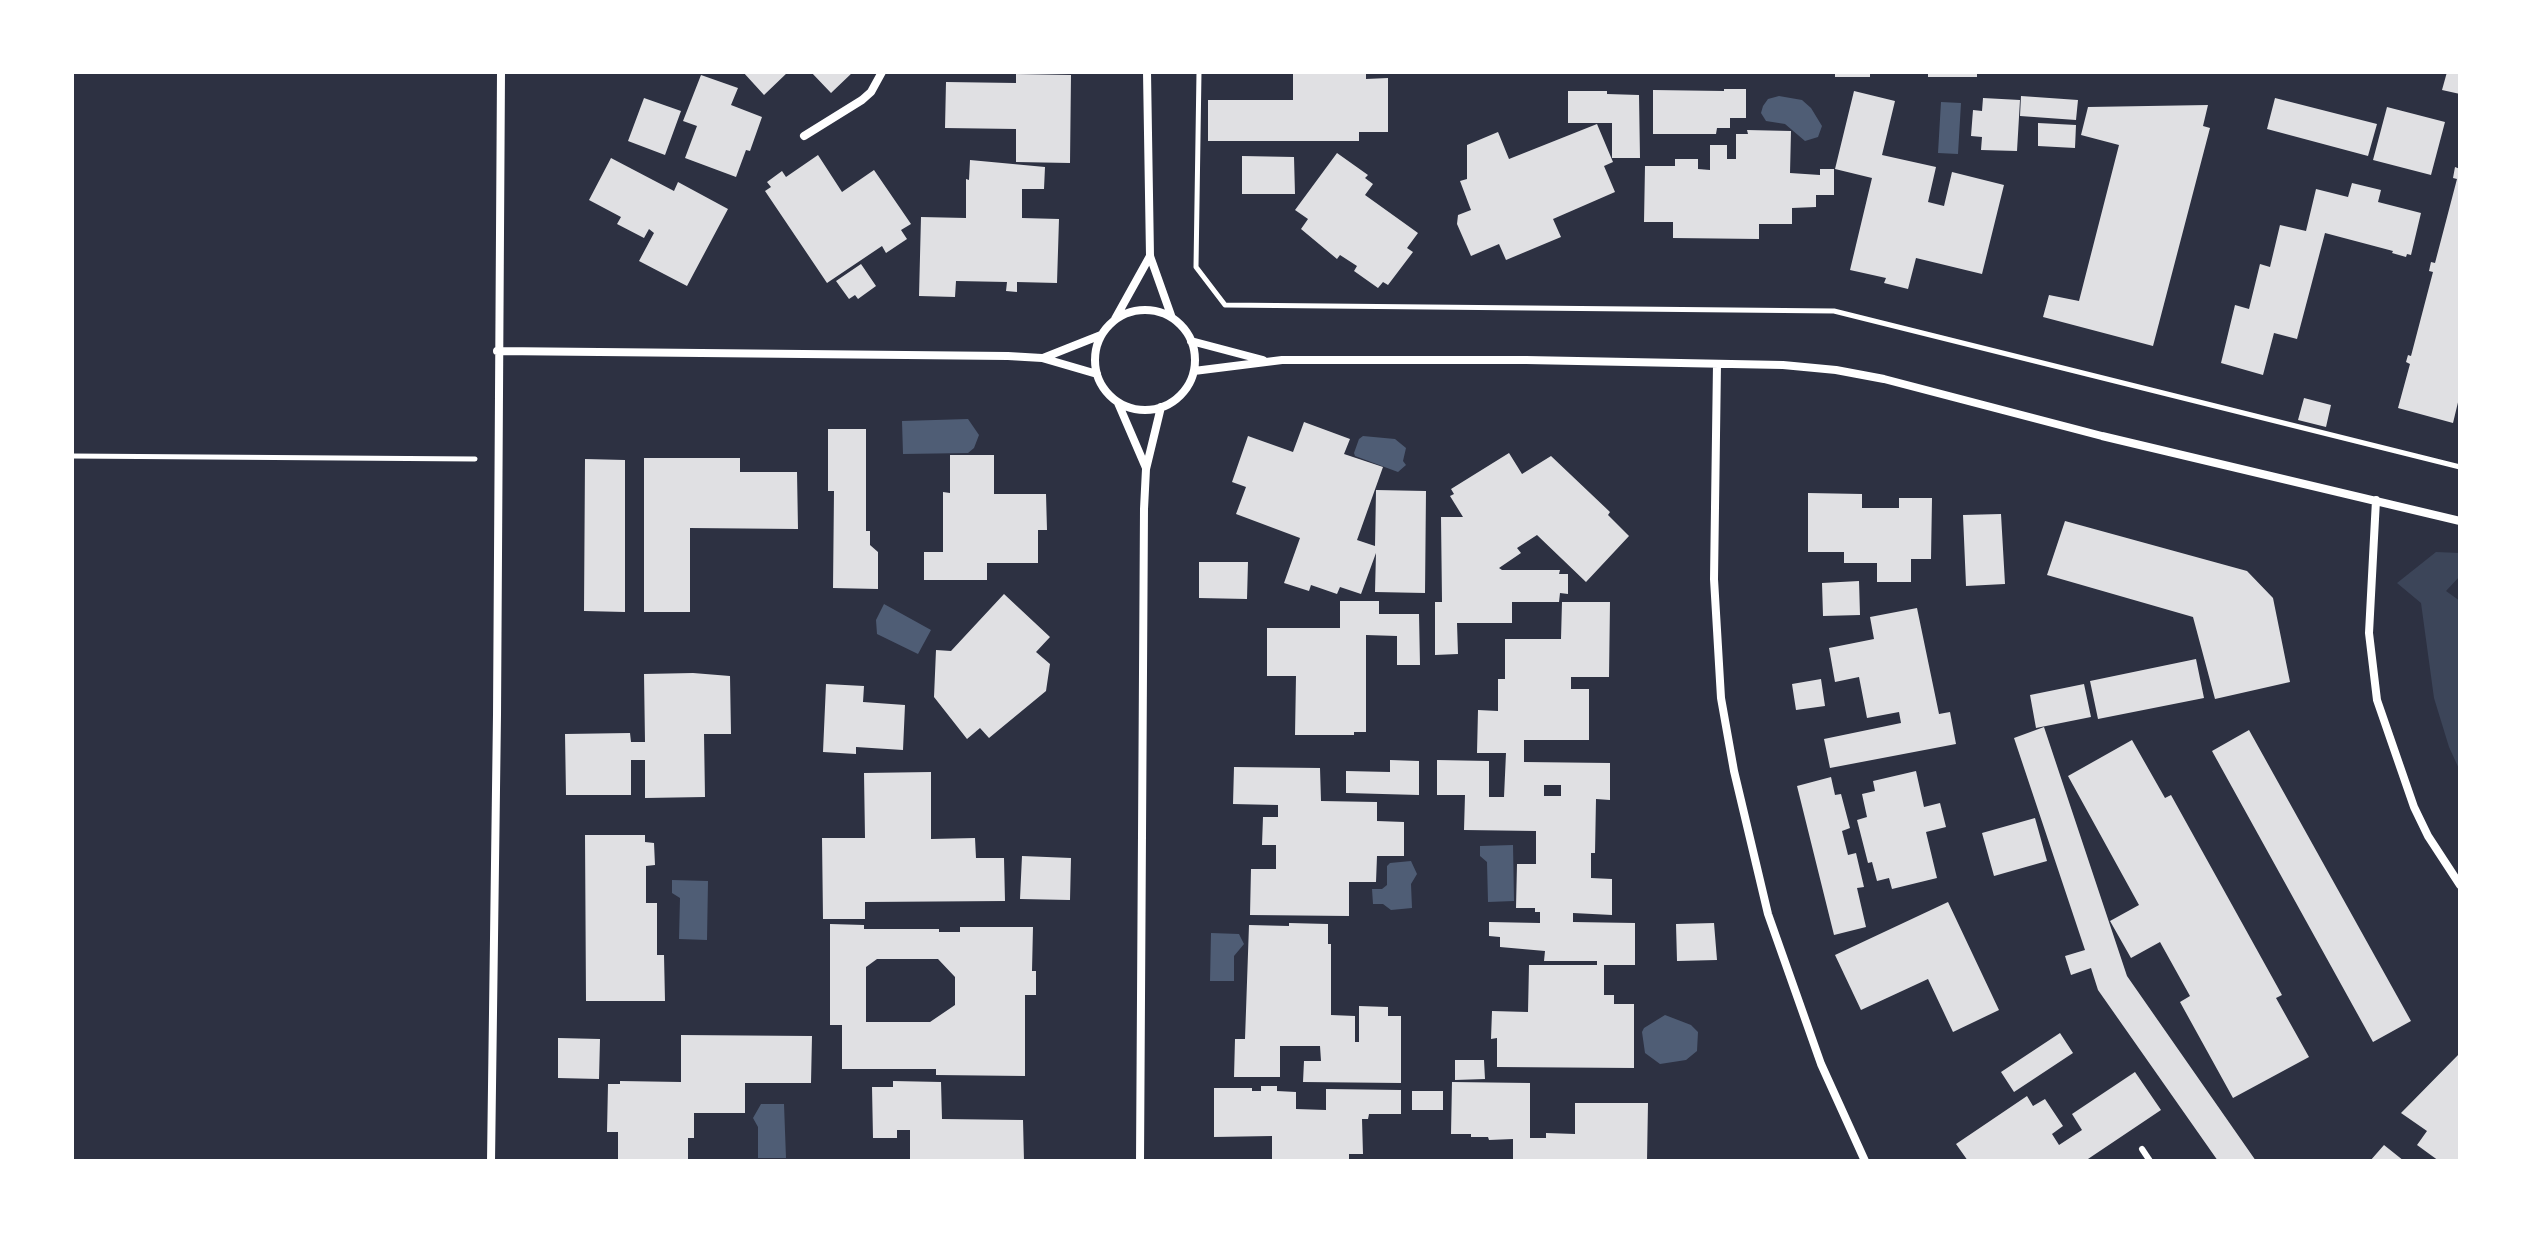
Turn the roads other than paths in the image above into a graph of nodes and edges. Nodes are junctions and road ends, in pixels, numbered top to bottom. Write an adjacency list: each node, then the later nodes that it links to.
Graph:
1 (501, 72): 10 (street)
2 (882, 72): 4 (street)
3 (1147, 72): 5 (street)
4 (804, 136)
5 (1150, 256): 6 (street); 7 (street)
6 (1172, 318): 7 (street); 9 (street)
7 (1115, 320): 8 (street)
8 (1102, 335): 11 (street); 15 (street)
9 (1191, 341): 12 (street); 14 (street)
10 (497, 351): 11 (street); 23 (street)
11 (1042, 358): 15 (street)
12 (1267, 361): 13 (street); 14 (street)
13 (1717, 364): 19 (street); 25 (street)
14 (1194, 371): 17 (street)
15 (1097, 374): 16 (street)
16 (1117, 402): 17 (street); 18 (street)
17 (1161, 407): 18 (street)
18 (1146, 469): 24 (street)
19 (2376, 500): 20 (street); 21 (street)
20 (2460, 521)
21 (2460, 885)
22 (2142, 1149): 26 (lane)
23 (491, 1161)
24 (1140, 1161)
25 (1865, 1161)
26 (2150, 1161)

